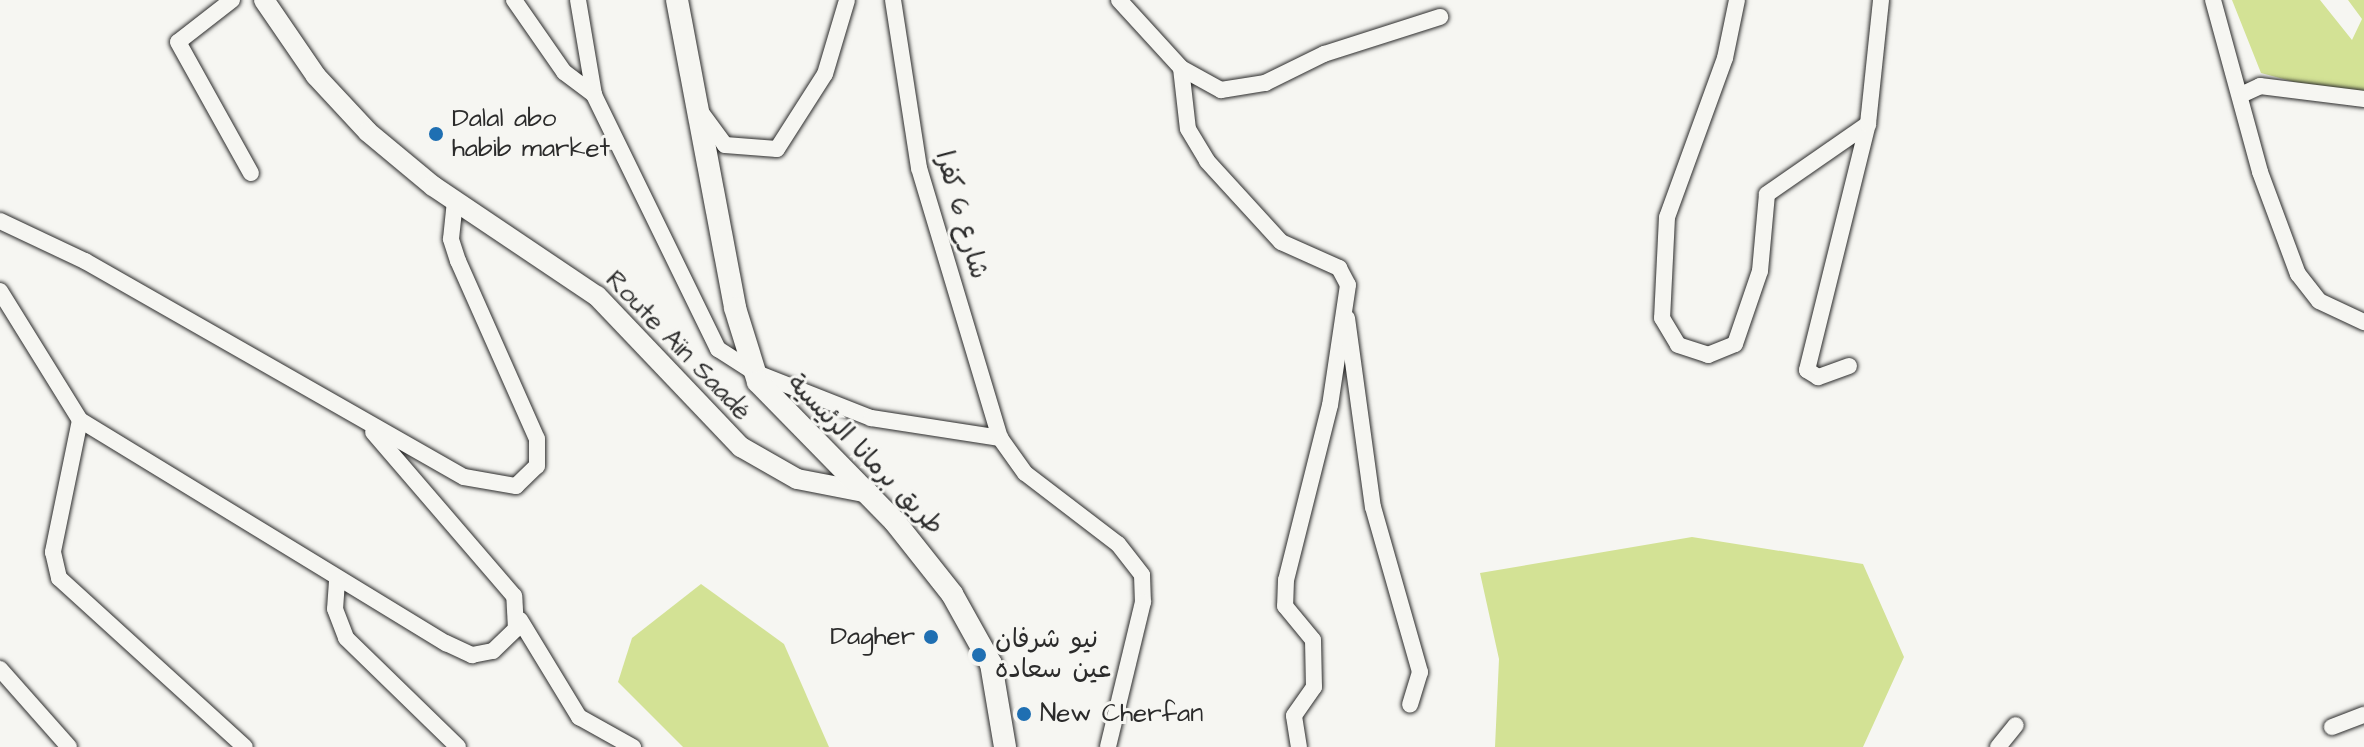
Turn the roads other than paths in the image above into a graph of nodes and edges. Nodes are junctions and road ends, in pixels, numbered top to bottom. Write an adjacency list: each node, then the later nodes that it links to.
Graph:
1 (232, 0): 19 (street)
2 (264, 0): 20 (street, Route Aïn Saadé)
3 (514, 0): 14 (street)
4 (578, 0): 14 (street)
5 (677, 0): 17 (main road, طريق برمانا الرئيسية)
6 (847, 0): 17 (street)
7 (893, 0): 29 (street, شارع 6 كفرا)
8 (1119, 0): 13 (street)
9 (1737, 0): 18 (street)
10 (1881, 0): 18 (street)
11 (2213, 0): 15 (street)
12 (1440, 17): 13 (street)
13 (1181, 68): 23 (street)
14 (594, 95): 26 (street)
15 (2241, 95): 16 (street); 24 (street)
16 (2364, 99)
17 (699, 110): 26 (main road, طريق برمانا الرئيسية)
18 (1868, 124): 25 (street)
19 (251, 173)
20 (455, 201): 27 (street); 30 (street, Route Aïn Saadé)
21 (0, 221): 27 (street)
22 (0, 291): 28 (street)
23 (1344, 309): 34 (street); 44 (street)
24 (2364, 322)
25 (1849, 366)
26 (754, 372): 29 (street); 30 (main road, طريق برمانا الرئيسية)
27 (360, 418): 32 (street)
28 (80, 420): 31 (street); 39 (street)
29 (1000, 438): 43 (street, شارع 6 كفرا)
30 (869, 493): 42 (main road, طريق برمانا الرئيسية)
31 (337, 581): 32 (street); 40 (street)
32 (520, 620): 41 (street)
33 (0, 669): 38 (street)
34 (1410, 705)
35 (2364, 715): 37 (street)
36 (2016, 725): 45 (street)
37 (2332, 727)
38 (69, 747)
39 (245, 747)
40 (458, 747)
41 (633, 747)
42 (1005, 747)
43 (1108, 747)
44 (1299, 747)
45 (1998, 747)

